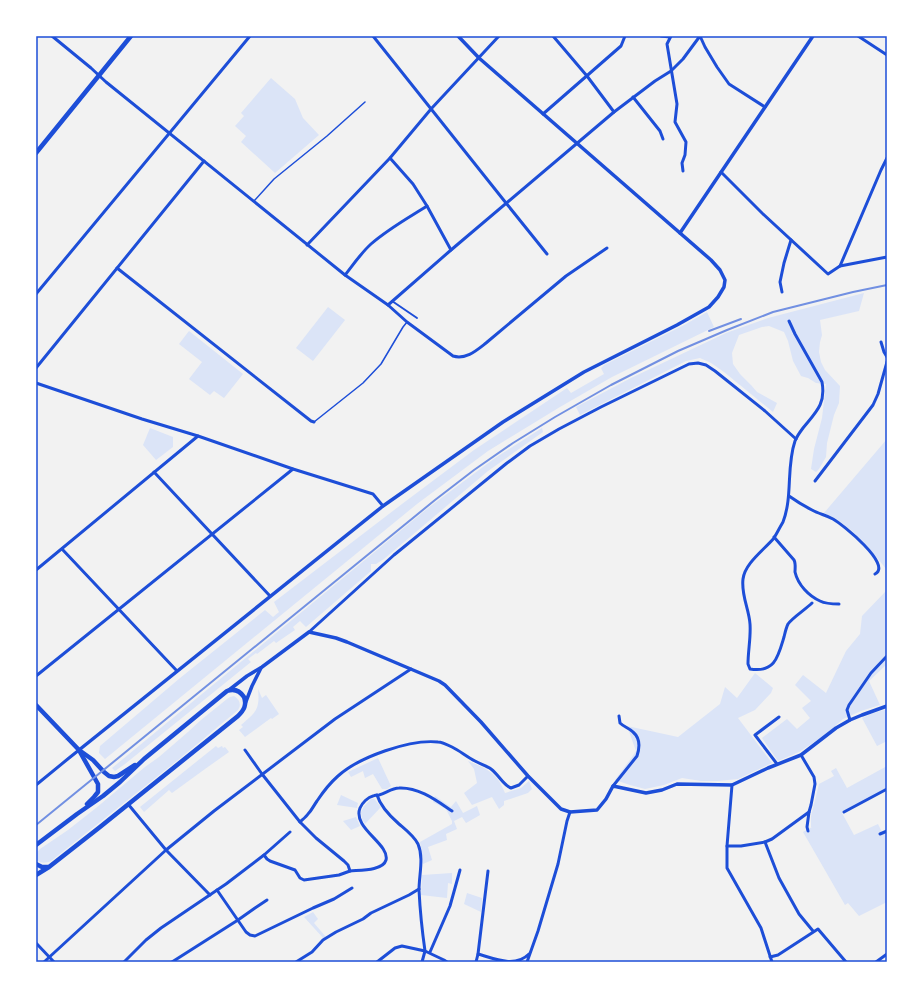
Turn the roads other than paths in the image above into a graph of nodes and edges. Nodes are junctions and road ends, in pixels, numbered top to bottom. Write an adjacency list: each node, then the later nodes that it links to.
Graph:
1 (52, 36): 17 (street)
2 (131, 36): 17 (main road)
3 (250, 36): 25 (street)
4 (373, 36): 22 (street)
5 (458, 36): 15 (street)
6 (499, 36): 15 (street)
7 (553, 36): 18 (street)
8 (625, 36): 18 (street)
9 (661, 36): 13 (street)
10 (700, 36): 16 (street); 21 (street)
11 (813, 36): 21 (street)
12 (858, 36): 14 (street)
13 (670, 37): 16 (street)
14 (887, 55)
15 (479, 58): 22 (street); 24 (street)
16 (671, 71): 19 (street); 32 (street)
17 (98, 76): 25 (street); 28 (main road)
18 (587, 76): 23 (street); 24 (street)
19 (633, 97): 23 (street); 26 (street)
20 (365, 102): 34 (lane)
21 (765, 107): 33 (street)
22 (431, 109): 29 (street); 35 (street)
23 (614, 112): 27 (street)
24 (543, 114): 27 (street)
25 (170, 133): 31 (street); 48 (street)
26 (663, 139)
27 (576, 143): 35 (street); 37 (street)
28 (36, 153)
29 (390, 158): 36 (street); 39 (street)
30 (887, 158): 44 (street)
31 (204, 161): 34 (street); 45 (street)
32 (683, 172)
33 (721, 172): 37 (street); 38 (street)
34 (253, 202): 39 (street)
35 (506, 203): 41 (street); 42 (street)
36 (427, 206): 41 (street); 46 (street)
37 (680, 233): 66 (street)
38 (791, 240): 44 (street); 47 (street)
39 (307, 245): 46 (street)
40 (607, 248): 53 (street)
41 (451, 250): 49 (street)
42 (547, 254)
43 (887, 257): 44 (street)
44 (840, 266)
45 (117, 268): 57 (street); 59 (street)
46 (345, 275): 50 (street)
47 (782, 292)
48 (36, 294)
49 (392, 301): 50 (street); 51 (street)
50 (388, 305): 53 (street)
51 (417, 318)
52 (789, 320): 61 (street)
53 (407, 322): 59 (lane)
54 (881, 342): 55 (street)
55 (887, 357)
56 (887, 362): 64 (street)
57 (36, 368)
58 (36, 383): 60 (street)
59 (314, 422)
60 (198, 436): 62 (street); 63 (street)
61 (796, 439): 65 (street); 76 (street)
62 (293, 469): 66 (street); 67 (street)
63 (154, 472): 67 (street); 69 (street)
64 (815, 481)
65 (789, 496): 68 (street); 71 (street)
66 (382, 506): 72 (street)
67 (212, 534): 72 (street); 75 (street)
68 (774, 537): 73 (street); 74 (street)
69 (62, 549): 70 (street); 75 (street)
70 (36, 570)
71 (876, 574)
72 (270, 596): 80 (street)
73 (812, 604)
74 (839, 604)
75 (119, 609): 80 (street); 81 (street)
76 (309, 632): 78 (street); 79 (street)
77 (887, 656): 88 (street)
78 (262, 667): 82 (street); 84 (street)
79 (411, 669): 94 (street); 95 (street)
80 (177, 672): 89 (street)
81 (36, 676)
82 (227, 691): 84 (main road); 92 (main road)
83 (36, 705): 89 (main road)
84 (245, 705): 101 (main road)
85 (887, 706): 88 (street)
86 (620, 716): 98 (street)
87 (779, 717): 93 (street)
88 (850, 720): 91 (street)
89 (79, 750): 92 (main road); 97 (street); 106 (main road)
90 (245, 750): 94 (street)
91 (801, 755): 93 (street); 104 (street)
92 (144, 758): 106 (main road)
93 (777, 764): 96 (street)
94 (262, 774): 107 (street); 115 (street)
95 (528, 776): 103 (street); 107 (street)
96 (732, 785): 98 (street); 114 (street)
97 (36, 786)
98 (613, 786): 103 (street)
99 (887, 789): 105 (street)
100 (377, 795): 102 (street); 119 (street); 124 (street)
101 (128, 804): 115 (street); 118 (main road)
102 (452, 811)
103 (570, 812): 133 (street)
104 (808, 812): 108 (street); 112 (street)
105 (844, 812)
106 (77, 814): 113 (main road)
107 (300, 822): 119 (street)
108 (808, 831)
109 (887, 831): 111 (street)
110 (290, 832): 116 (street)
111 (880, 834)
112 (765, 842): 114 (street); 129 (street)
113 (36, 845)
114 (727, 846): 137 (street)
115 (166, 850): 126 (street); 136 (street)
116 (264, 855): 119 (street); 125 (street)
117 (36, 864): 118 (main road)
118 (49, 867): 122 (main road)
119 (350, 870)
120 (460, 870): 132 (street)
121 (488, 871): 134 (street)
122 (36, 875)
123 (352, 888): 128 (street)
124 (419, 889): 131 (street); 142 (street)
125 (217, 890): 126 (street); 128 (street)
126 (210, 895): 140 (street)
127 (267, 900): 128 (street)
128 (238, 920): 141 (street)
129 (813, 931): 137 (street); 149 (street)
130 (36, 943): 136 (street)
131 (424, 951): 132 (street); 143 (street); 144 (street)
132 (430, 952): 145 (street)
133 (531, 952): 134 (street); 147 (street)
134 (478, 954): 146 (street)
135 (887, 954): 150 (street)
136 (50, 957): 138 (street); 139 (street)
137 (770, 957): 148 (street)
138 (44, 962)
139 (54, 962)
140 (124, 962)
141 (172, 962)
142 (296, 962)
143 (377, 962)
144 (422, 962)
145 (447, 962)
146 (476, 962)
147 (527, 962)
148 (772, 962)
149 (846, 962)
150 (876, 962)

